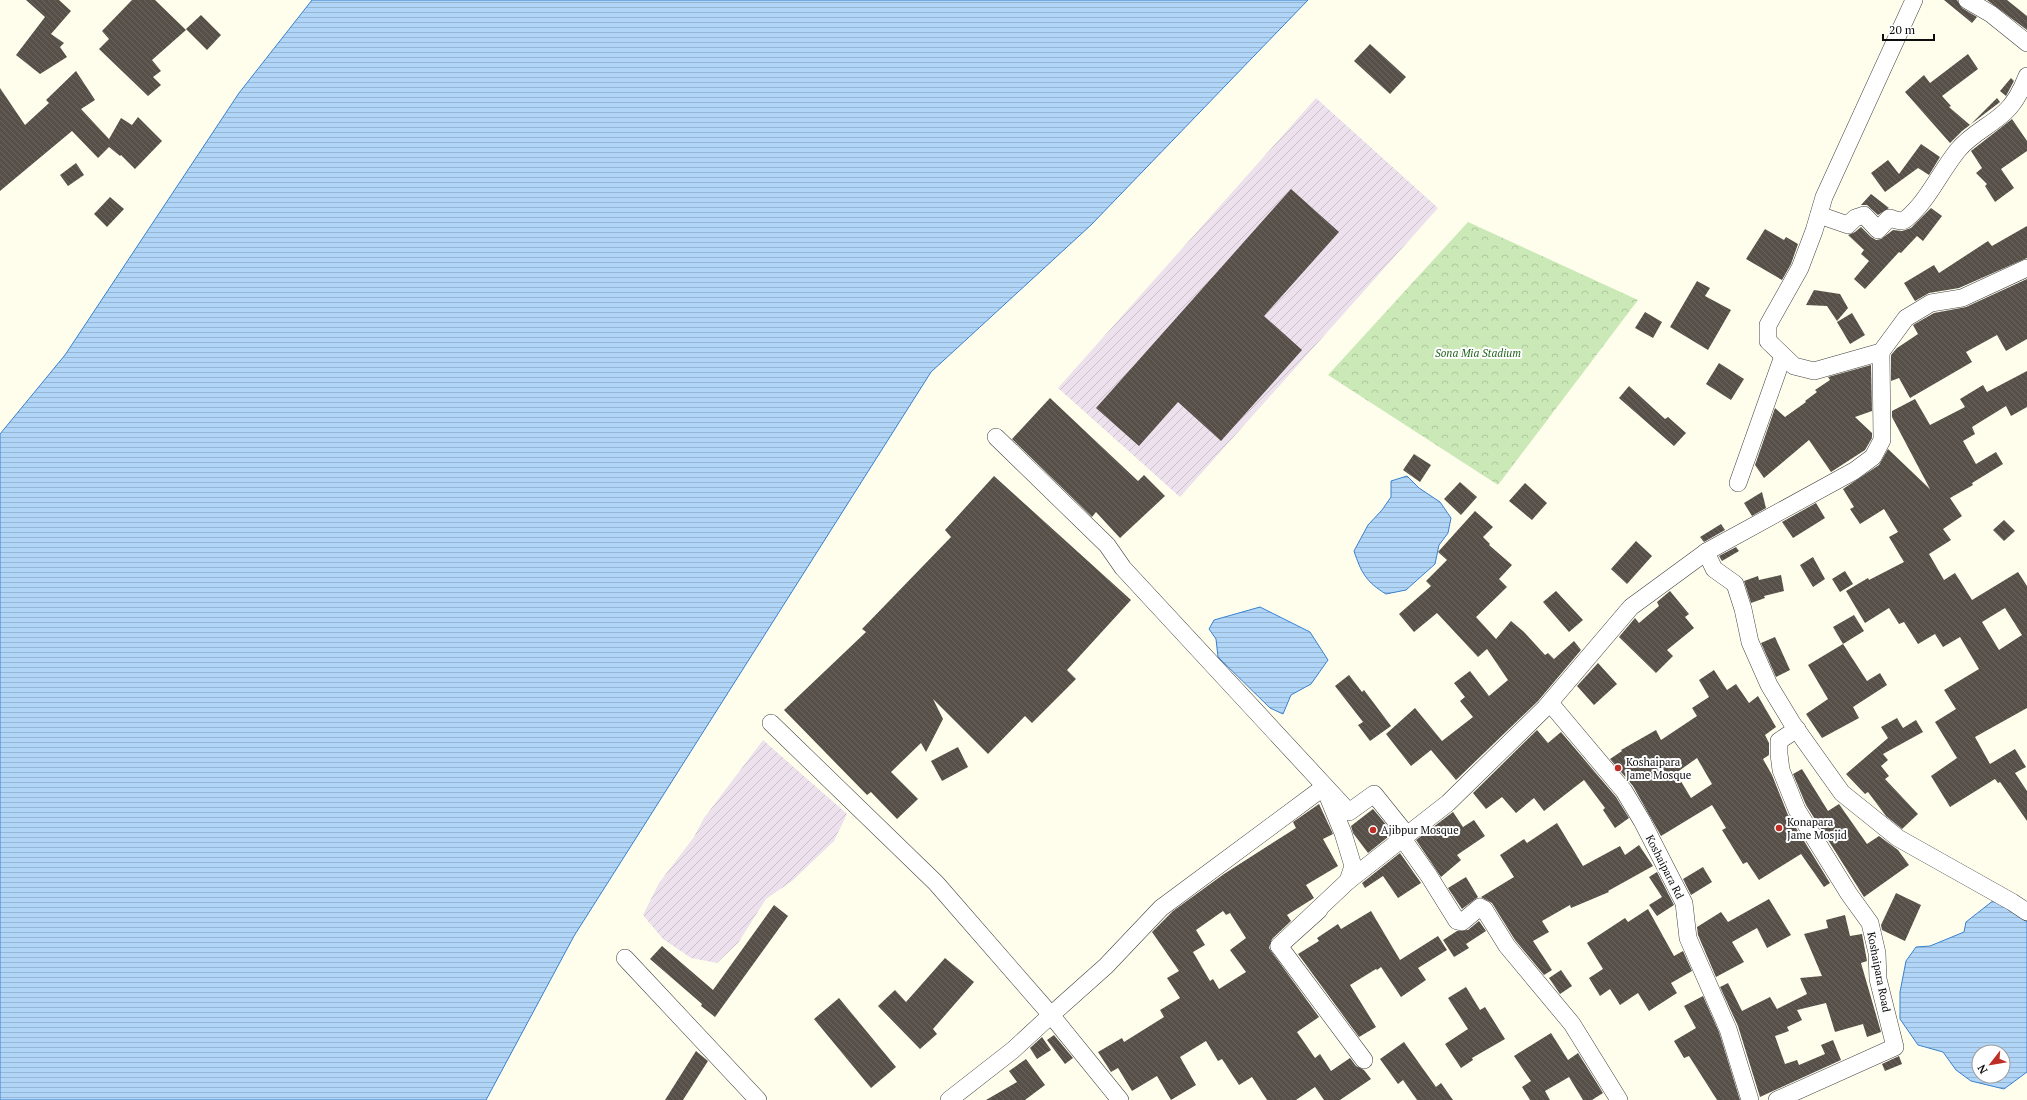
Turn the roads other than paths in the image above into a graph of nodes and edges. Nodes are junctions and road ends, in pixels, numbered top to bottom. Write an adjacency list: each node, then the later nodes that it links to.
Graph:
1 (1914, 0): 5 (street)
2 (1967, 0): 3 (street)
3 (2027, 43)
4 (2027, 76): 5 (street)
5 (1818, 215): 8 (street)
6 (2027, 268): 7 (street)
7 (1881, 352): 8 (street); 11 (street)
8 (1783, 356): 10 (street)
9 (996, 437): 15 (street)
10 (1738, 483)
11 (1706, 552): 12 (street); 14 (street)
12 (1550, 703): 16 (street); 26 (street, Koshaipara Rd)
13 (771, 723): 20 (street)
14 (1796, 729): 18 (street); 27 (street, Koshaipara Road)
15 (1324, 787): 16 (street); 17 (street); 20 (street)
16 (1405, 837): 17 (street); 25 (street)
17 (1348, 882): 21 (street)
18 (2027, 912)
19 (625, 958): 22 (street)
20 (1051, 1015): 23 (street); 24 (street)
21 (1364, 1060)
22 (758, 1100)
23 (949, 1100)
24 (1120, 1100)
25 (1618, 1100)
26 (1750, 1100)
27 (1777, 1100)

